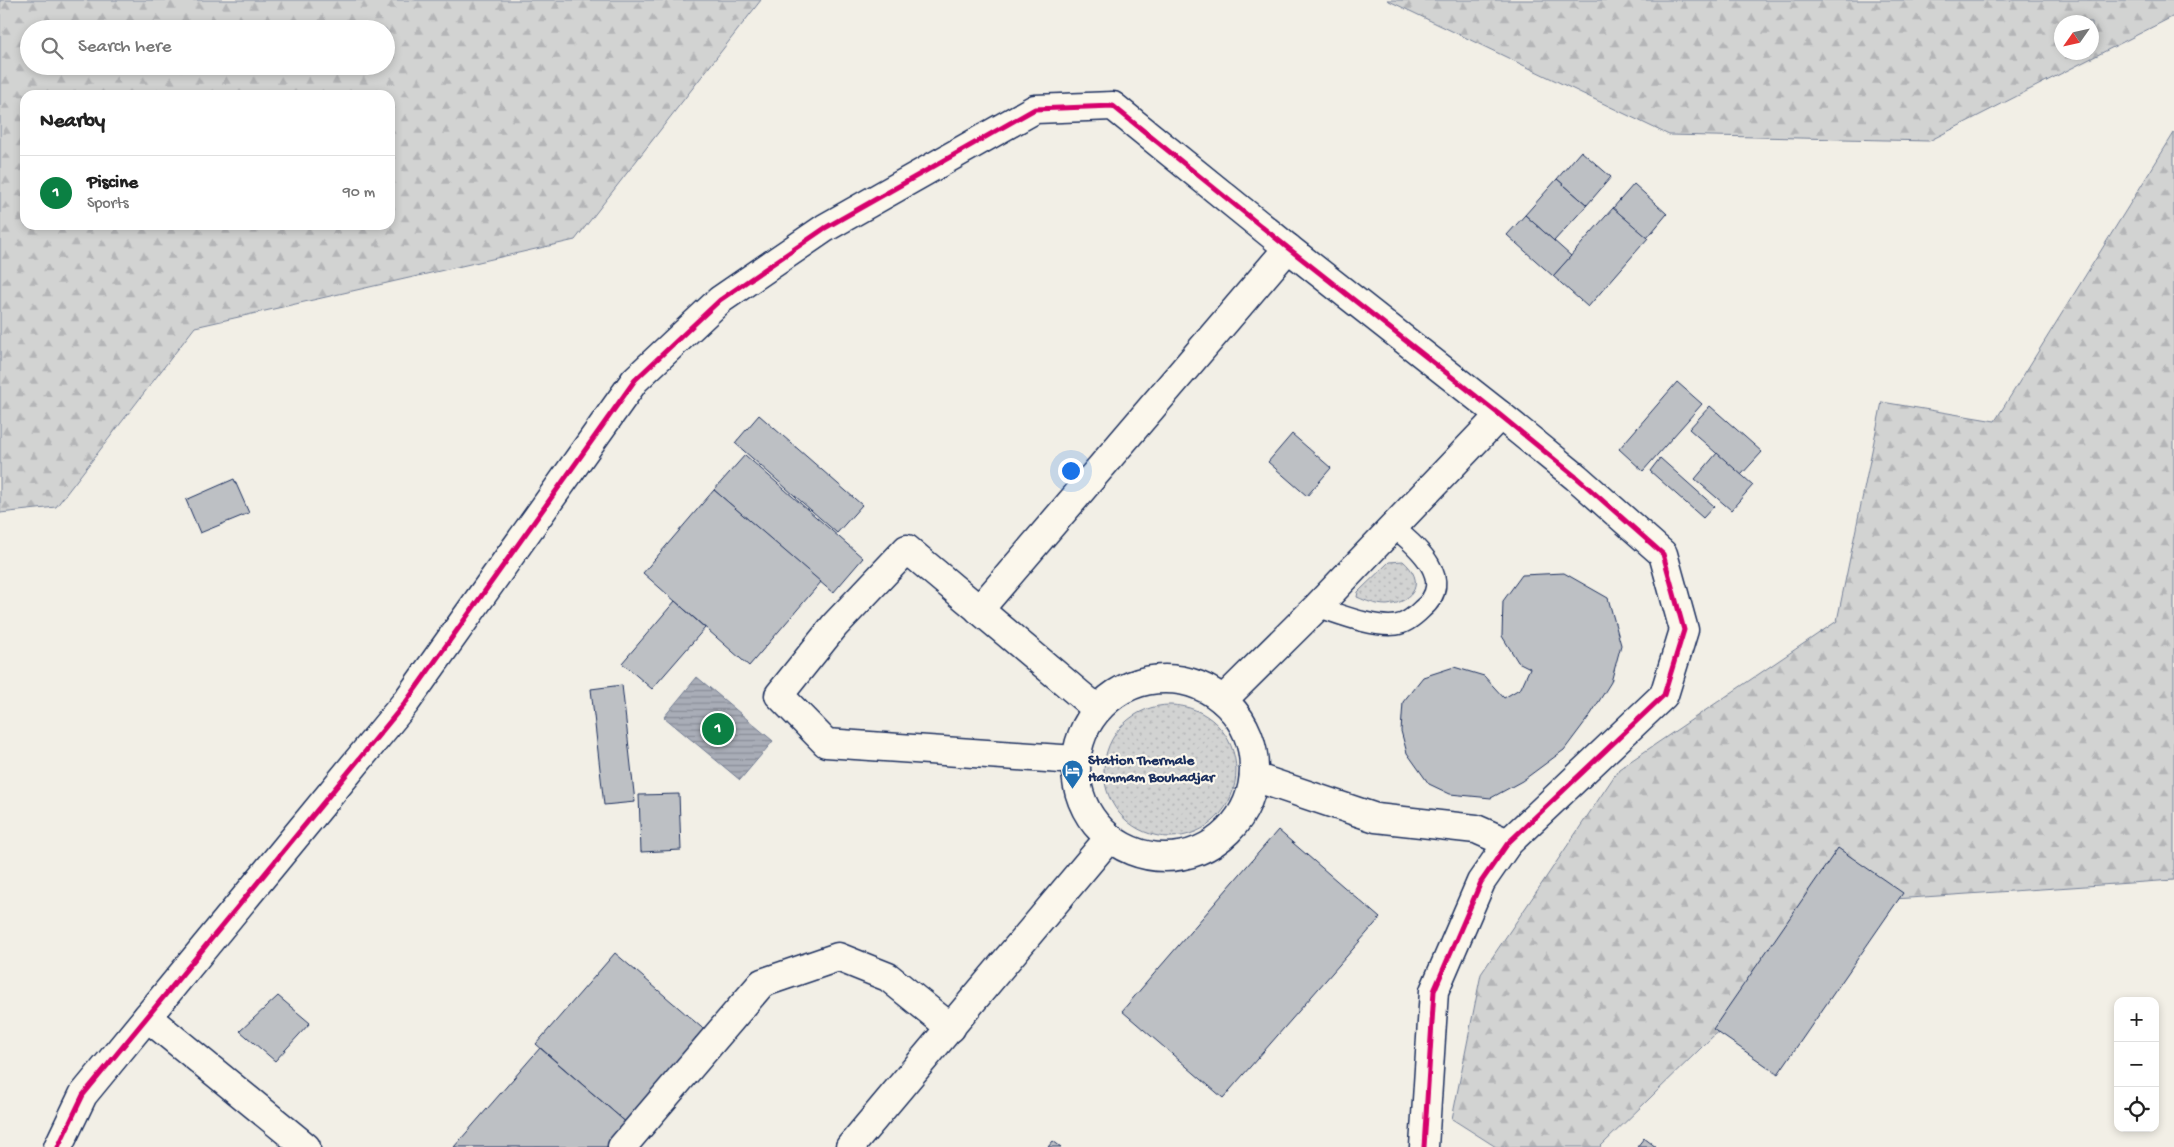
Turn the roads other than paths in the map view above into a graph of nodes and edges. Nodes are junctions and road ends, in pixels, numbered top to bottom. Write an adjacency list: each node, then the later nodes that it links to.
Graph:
1 (1288, 248): 2 (street); 5 (street); 12 (street)
2 (1500, 415): 3 (street); 11 (street)
3 (1393, 527): 4 (street); 4 (lane)
4 (1317, 607): 6 (street)
5 (979, 610): 7 (street); 8 (street)
6 (1223, 700): 7 (street); 9 (street)
7 (1097, 709): 8 (street)
8 (1076, 760): 10 (street)
9 (1254, 777): 10 (street); 11 (street)
10 (1109, 838): 13 (street)
11 (1508, 843): 18 (street)
12 (147, 1017): 14 (street); 15 (street)
13 (951, 1028): 16 (street); 17 (street)
14 (58, 1147)
15 (306, 1147)
16 (622, 1147)
17 (850, 1147)
18 (1424, 1147)

